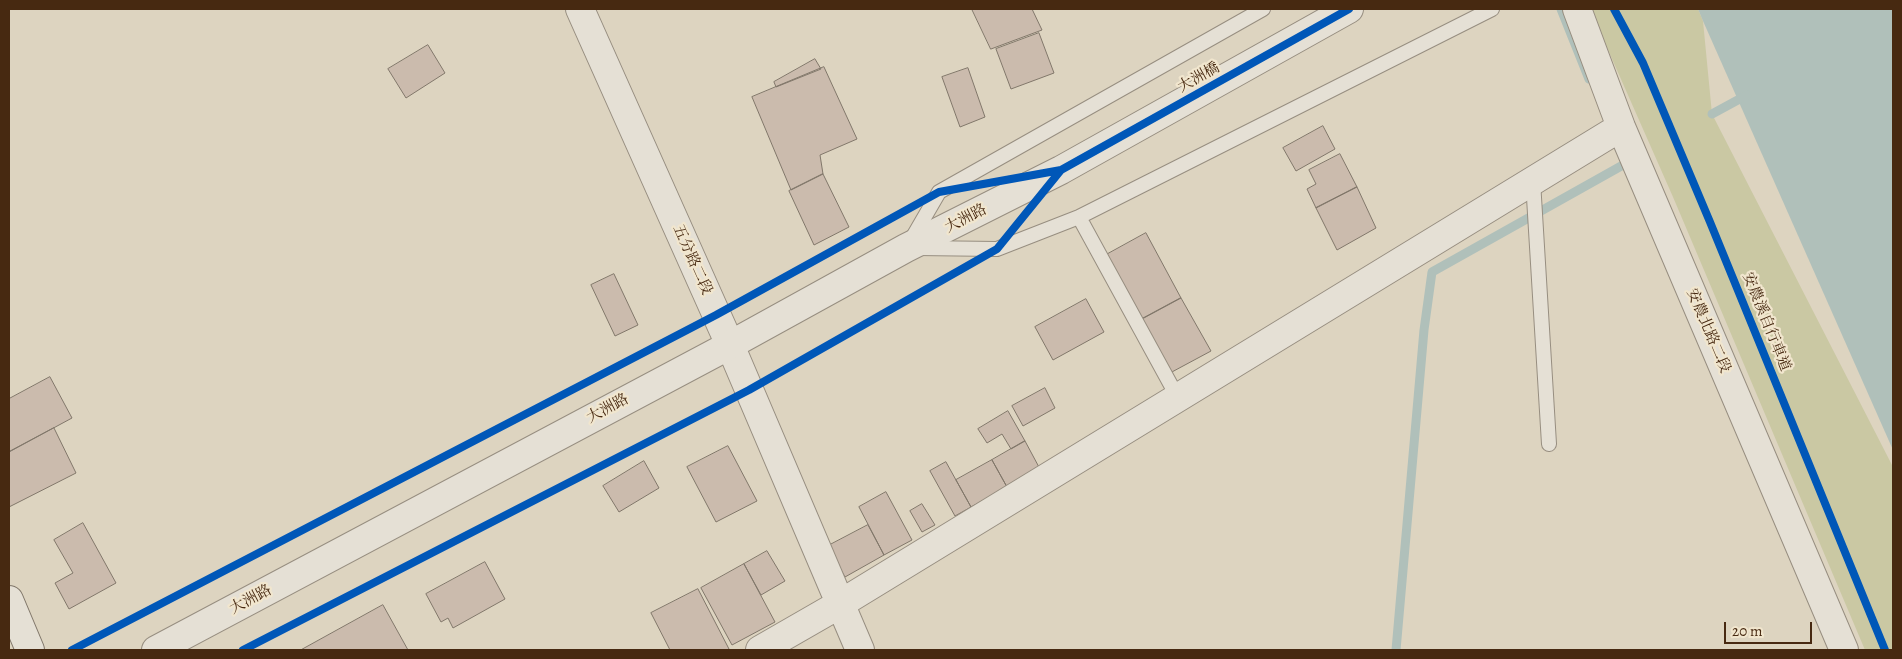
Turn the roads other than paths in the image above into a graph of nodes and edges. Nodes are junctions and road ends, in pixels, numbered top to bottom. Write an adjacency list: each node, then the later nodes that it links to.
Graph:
1 (580, 9): 11 (street, 五分路二段)
2 (1263, 9): 10 (lane)
3 (1350, 9): 7 (street, 大洲橋)
4 (1492, 9): 9 (lane)
5 (1577, 9): 6 (street, 安農北路二段)
6 (1621, 127): 8 (street); 20 (street, 安農北路二段)
7 (1061, 170): 10 (street, 大洲路)
8 (1533, 181): 12 (street); 13 (lane)
9 (1079, 216): 10 (lane); 12 (lane)
10 (906, 248): 11 (street, 大洲路)
11 (730, 345): 15 (street, 五分路二段); 17 (street, 大洲路)
12 (1178, 398): 15 (street)
13 (1549, 444)
14 (9, 600): 16 (street)
15 (840, 604): 18 (street); 19 (street, 五分路二段)
16 (30, 650)
17 (156, 650)
18 (760, 650)
19 (860, 650)
20 (1844, 650)

